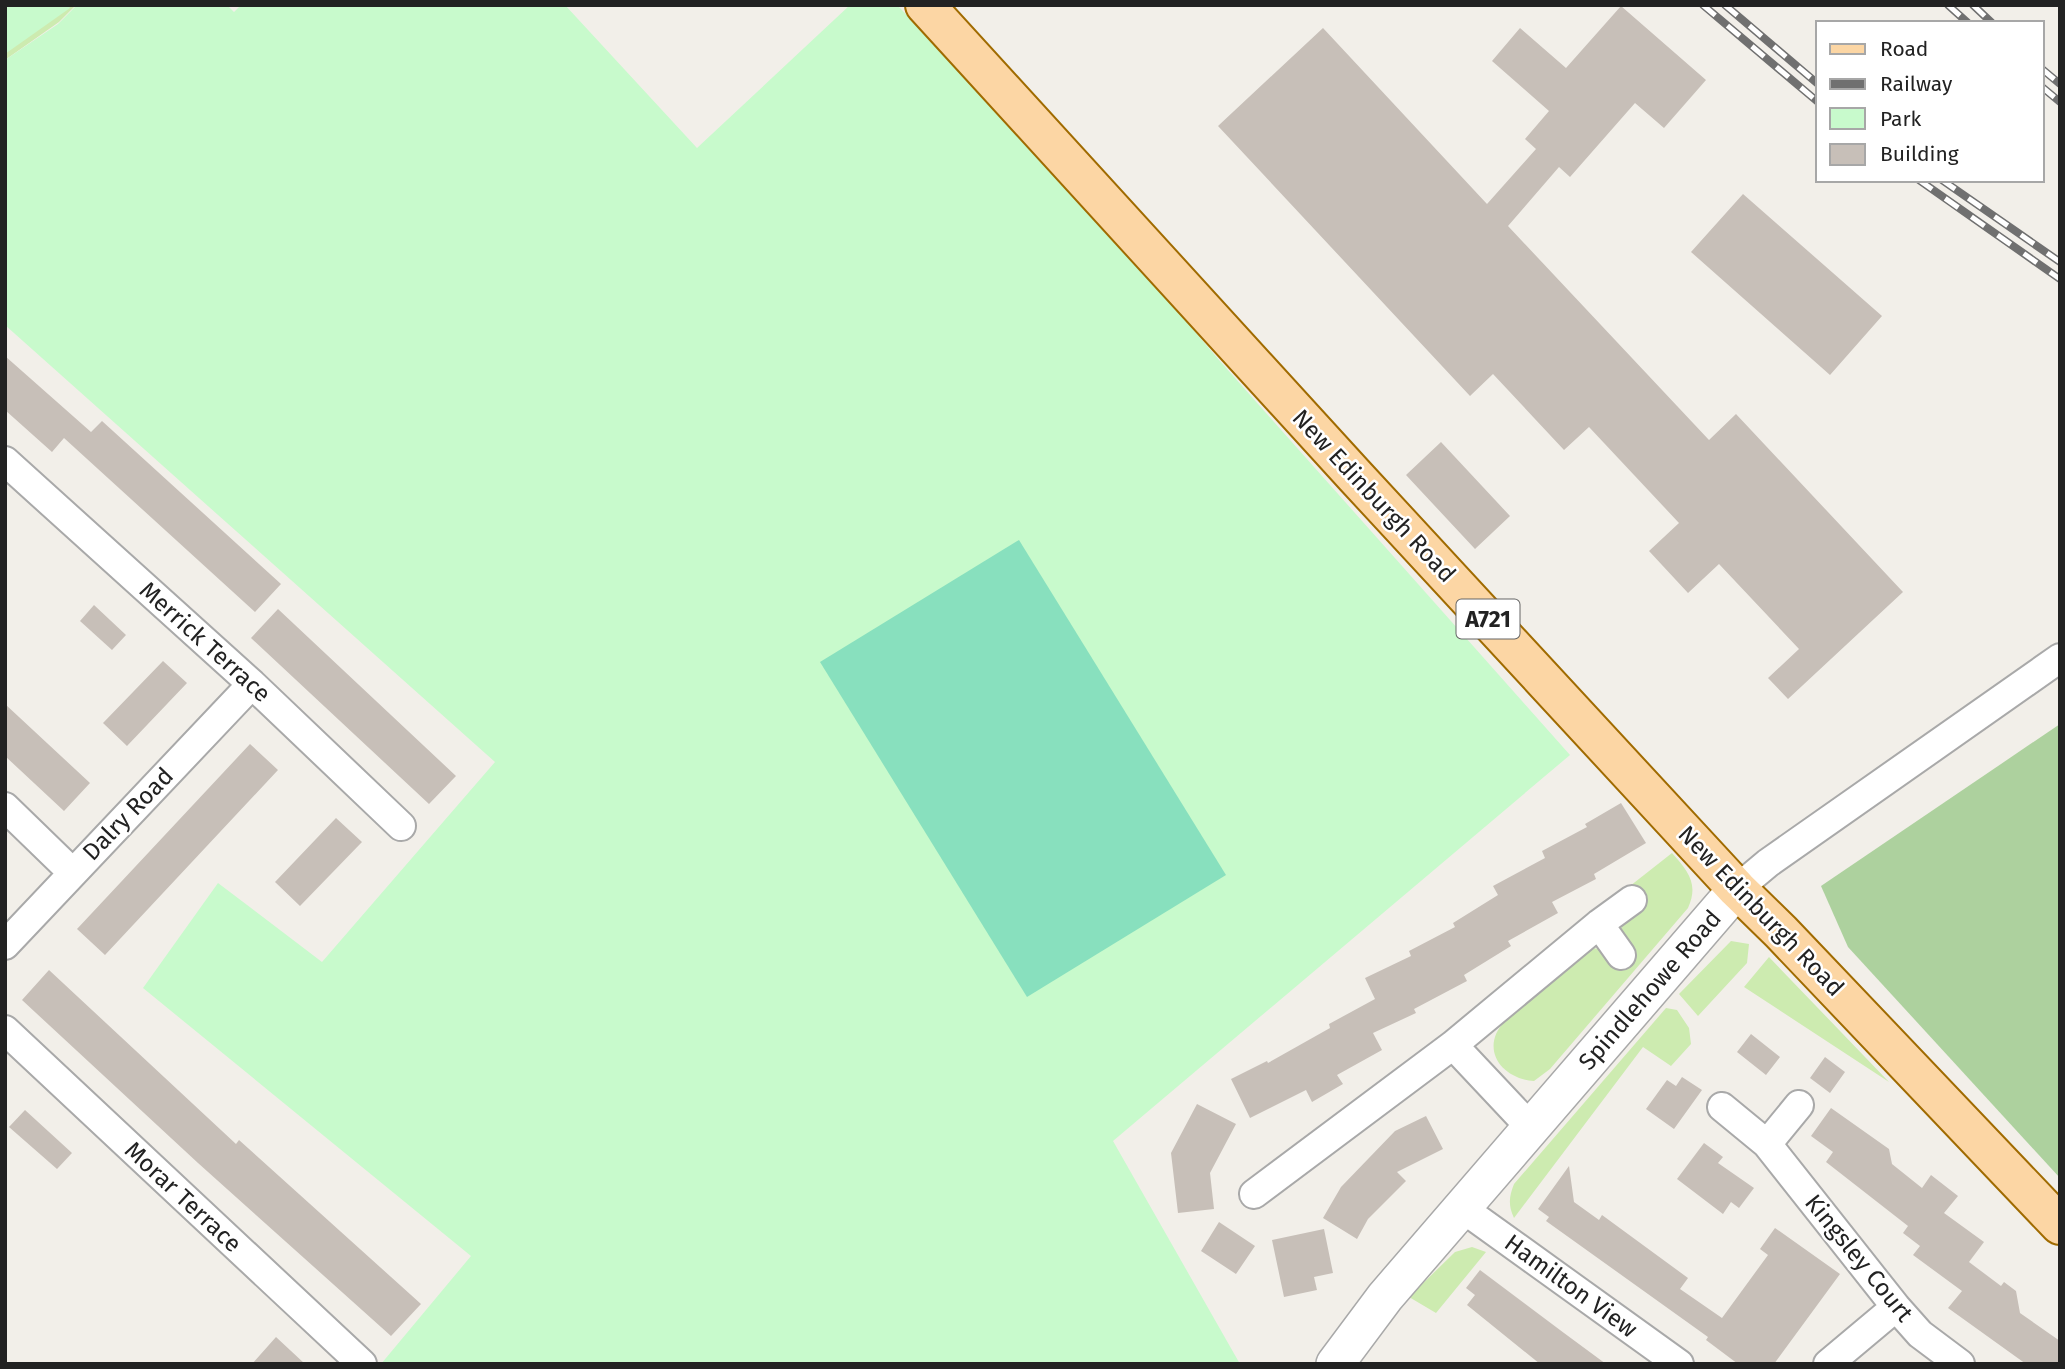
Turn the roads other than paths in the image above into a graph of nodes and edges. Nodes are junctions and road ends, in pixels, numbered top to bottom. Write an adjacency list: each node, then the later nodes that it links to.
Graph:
1 (925, 5): 8 (main road, New Edinburgh Road / A721)
2 (5, 461): 4 (street, Merrick Terrace)
3 (2060, 658): 8 (street, Spindlehowe Road)
4 (252, 684): 6 (street, Merrick Terrace); 7 (street, Dalry Road)
5 (5, 807): 7 (street)
6 (401, 826)
7 (73, 873): 11 (street, Dalry Road)
8 (1737, 889): 17 (street, Spindlehowe Road); 21 (main road, New Edinburgh Road / A721)
9 (1632, 900): 10 (street)
10 (1600, 923): 12 (street); 14 (street)
11 (5, 945)
12 (1621, 954)
13 (5, 1030): 23 (street, Morar Terrace)
14 (1453, 1045): 17 (street); 19 (street)
15 (1799, 1105): 18 (street)
16 (1722, 1107): 18 (street, Kingsley Court)
17 (1531, 1128): 20 (street, Spindlehowe Road)
18 (1767, 1144): 22 (street, Kingsley Court)
19 (1254, 1194)
20 (1462, 1208): 24 (street, Spindlehowe Road); 25 (street, Hamilton View)
21 (2060, 1225)
22 (1896, 1307): 26 (street); 27 (street, Kingsley Court)
23 (362, 1364)
24 (1335, 1364)
25 (1679, 1364)
26 (1828, 1364)
27 (1959, 1364)

